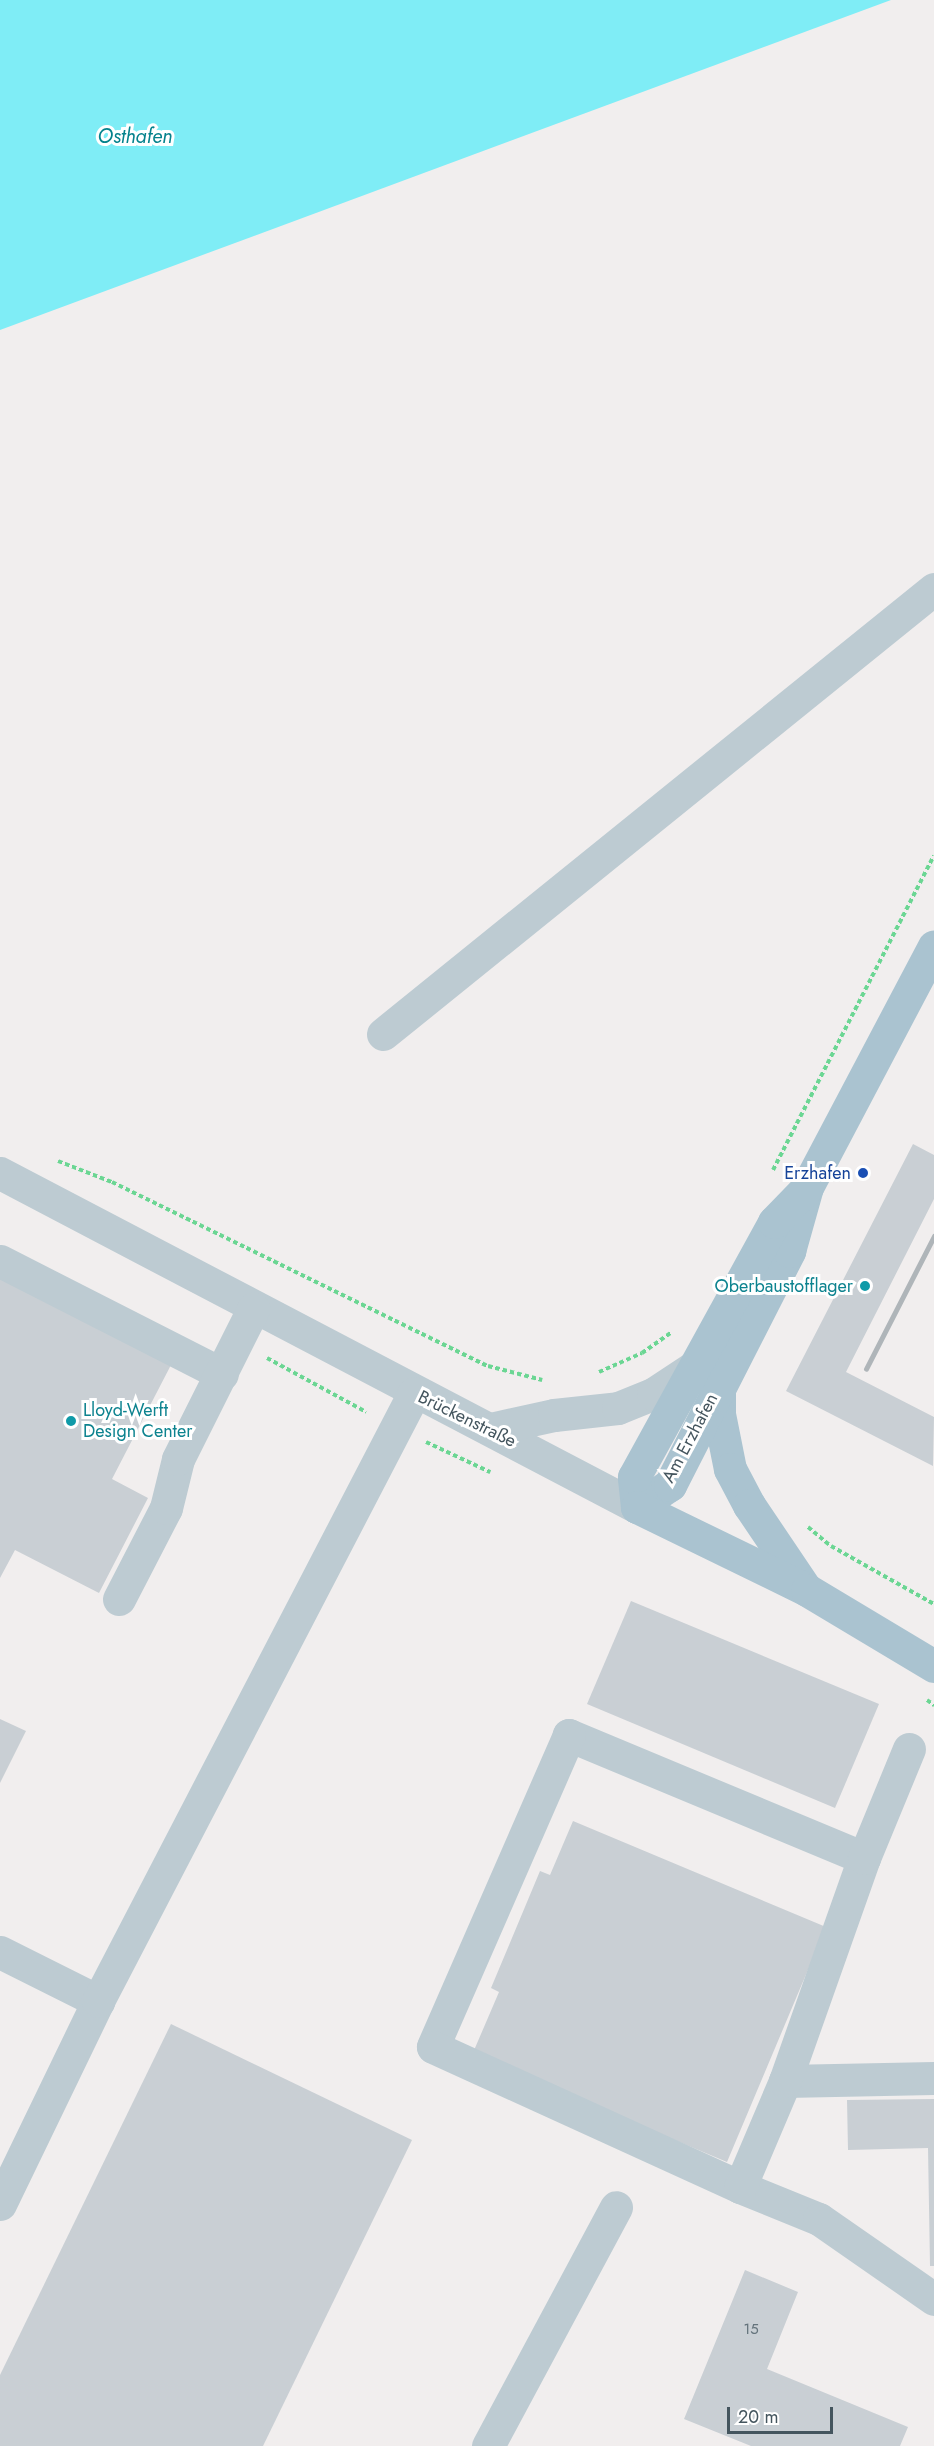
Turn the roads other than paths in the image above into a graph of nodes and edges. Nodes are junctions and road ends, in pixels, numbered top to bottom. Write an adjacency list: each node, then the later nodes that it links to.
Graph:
1 (934, 589): 3 (street)
2 (934, 946): 8 (main road, Am Erzhafen)
3 (383, 1034)
4 (0, 1173): 6 (street, Brückenstraße)
5 (0, 1260): 7 (street)
6 (253, 1309): 7 (street); 9 (street, Brückenstraße)
7 (222, 1374): 13 (street)
8 (706, 1375): 10 (street); 11 (main road, Am Erzhafen); 12 (main road)
9 (414, 1393): 10 (street, Brückenstraße); 18 (street)
10 (490, 1429): 11 (street, Brückenstraße)
11 (637, 1507): 12 (main road, Brückenstraße)
12 (807, 1590): 14 (main road, Brückenstraße)
13 (118, 1599)
14 (934, 1666)
15 (909, 1749): 16 (street)
16 (864, 1858): 20 (street); 21 (street)
17 (0, 1952): 18 (street)
18 (98, 2001): 22 (street)
19 (934, 2078): 20 (street)
20 (785, 2081): 21 (street)
21 (740, 2187): 24 (street)
22 (0, 2204)
23 (616, 2207): 25 (street)
24 (934, 2299)
25 (488, 2446)

